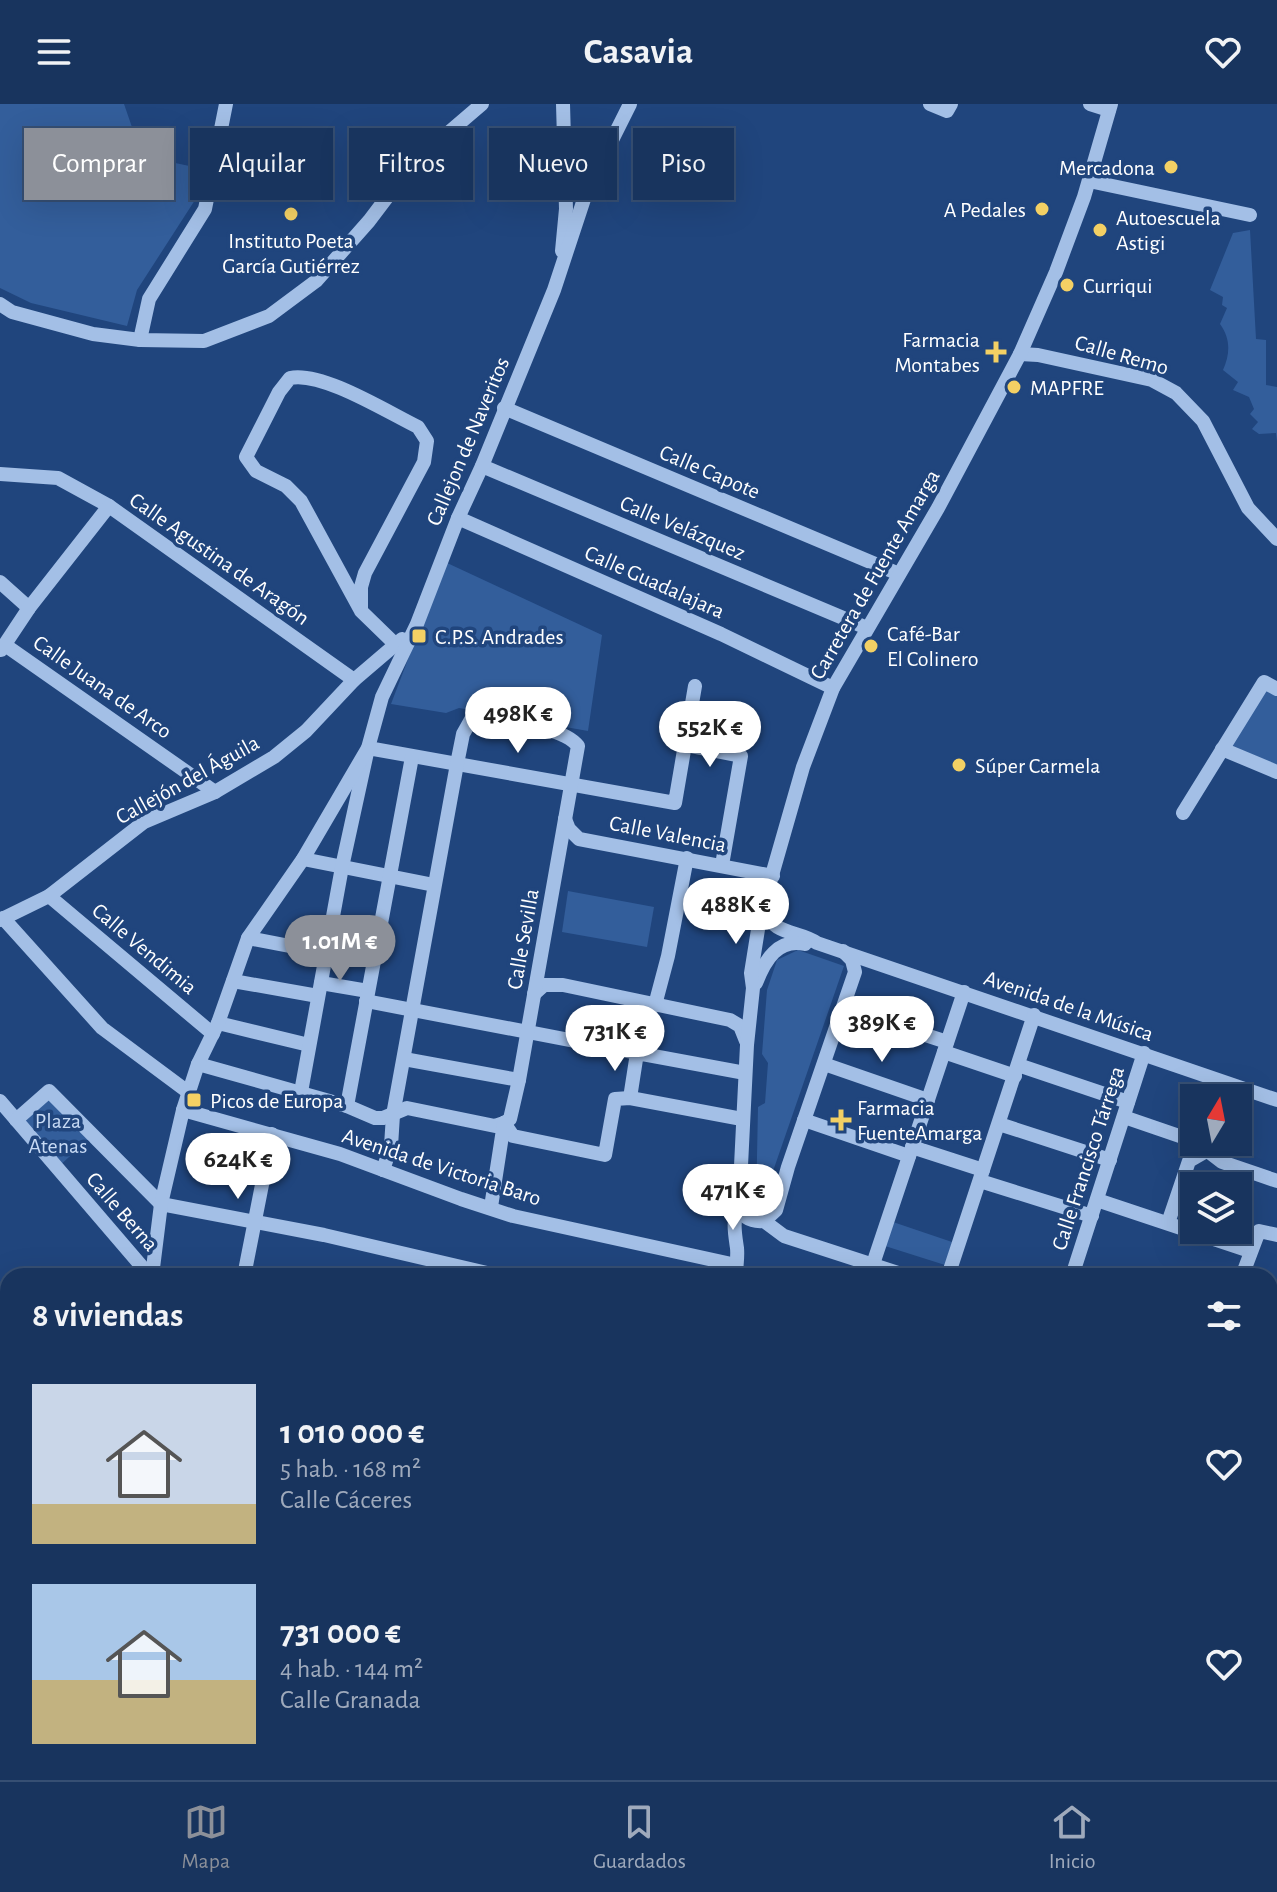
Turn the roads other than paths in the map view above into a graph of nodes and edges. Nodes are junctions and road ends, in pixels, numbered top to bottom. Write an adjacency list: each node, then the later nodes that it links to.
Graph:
1 (226, 104): 13 (street)
2 (482, 104): 13 (street)
3 (563, 104): 11 (street)
4 (630, 104): 11 (street)
5 (930, 104): 6 (street)
6 (951, 104)
7 (1090, 104): 8 (street)
8 (1110, 107): 9 (street, Carretera de Fuente Amarga)
9 (1089, 181): 10 (street); 14 (street, Carretera de Fuente Amarga)
10 (1250, 215)
11 (560, 275): 15 (street, Callejon de Naveritos)
12 (0, 304): 13 (street)
13 (140, 340)
14 (1020, 354): 20 (street, Calle Remo); 21 (street, Carretera de Fuente Amarga)
15 (504, 408): 16 (street, Callejon de Naveritos); 21 (street, Calle Capote)
16 (482, 466): 19 (street, Callejon de Naveritos); 26 (street, Calle Velázquez)
17 (0, 474): 18 (street, Calle Agustina de Aragón)
18 (109, 506): 23 (street); 29 (street, Calle Agustina de Aragón)
19 (458, 518): 25 (street, Callejon de Naveritos); 32 (street, Calle Guadalajara)
20 (1277, 539)
21 (899, 574): 26 (street, Carretera de Fuente Amarga)
22 (0, 582): 23 (street)
23 (29, 608): 28 (street)
24 (361, 611): 24 (street); 27 (street)
25 (417, 624): 27 (street, Callejón del Águila); 34 (street, Callejon de Naveritos)
26 (867, 628): 32 (street, Carretera de Fuente Amarga)
27 (396, 645): 29 (street, Callejón del Águila)
28 (2, 648): 40 (street, Calle Juana de Arco)
29 (354, 680): 40 (street, Callejón del Águila)
30 (695, 686): 33 (street)
31 (1270, 686): 35 (street)
32 (833, 688): 48 (street, Carretera de Fuente Amarga)
33 (685, 745): 39 (street); 45 (street)
34 (368, 748): 36 (street); 44 (street); 46 (street)
35 (1222, 749): 38 (street); 41 (street)
36 (412, 757): 37 (street); 47 (street)
37 (457, 764): 39 (street); 39 (street, Calle Sevilla); 49 (street)
38 (1277, 772)
39 (572, 785): 42 (street, Calle Sevilla)
40 (215, 792): 50 (street, Callejón del Águila)
41 (1183, 813)
42 (565, 819): 43 (street, Calle Valencia); 61 (street, Calle Sevilla)
43 (687, 858): 45 (street, Calle Valencia); 63 (street)
44 (303, 859): 46 (street); 53 (street)
45 (722, 865): 48 (street, Calle Valencia)
46 (342, 867): 47 (street); 56 (street)
47 (390, 876): 49 (street); 62 (street)
48 (773, 876): 51 (street, Carretera de Fuente Amarga)
49 (434, 885): 65 (street)
50 (49, 896): 52 (street, Callejón del Águila); 67 (street, Calle Vendimia)
51 (764, 910): 54 (street, Avenida de la Música); 58 (street, Carretera de Fuente Amarga)
52 (2, 919): 81 (street)
53 (248, 938): 56 (street); 57 (street)
54 (817, 943): 55 (street, Avenida de la Música); 58 (street)
55 (843, 951): 60 (street, Avenida de la Música); 64 (street)
56 (326, 953): 59 (street)
57 (233, 981): 59 (street); 67 (street)
58 (753, 988): 70 (street, Carretera de Fuente Amarga)
59 (320, 989): 62 (street); 69 (street)
60 (964, 992): 66 (street, Avenida de la Música); 71 (street)
61 (534, 994): 63 (street); 68 (street, Calle Sevilla)
62 (367, 996): 65 (street); 88 (street)
63 (652, 1005): 70 (street); 72 (street)
64 (843, 1008): 71 (street); 76 (street)
65 (413, 1009): 68 (street); 74 (street)
66 (1034, 1015): 73 (street, Avenida de la Música); 77 (street)
67 (215, 1028): 69 (street); 75 (street)
68 (528, 1030): 72 (street); 79 (street, Calle Sevilla)
69 (309, 1045): 82 (street)
70 (747, 1045): 78 (street, Carretera de Fuente Amarga)
71 (946, 1047): 77 (street); 85 (street)
72 (637, 1053): 78 (street); 84 (street)
73 (1144, 1053): 80 (street, Avenida de la Música); 90 (street, Calle Francisco Tárrega)
74 (404, 1059): 79 (street); 91 (street)
75 (198, 1064): 81 (street); 82 (street)
76 (824, 1064): 85 (street); 94 (street)
77 (1016, 1071): 90 (street); 96 (street)
78 (745, 1073): 92 (street, Carretera de Fuente Amarga)
79 (519, 1080): 95 (street, Calle Sevilla)
80 (1217, 1084)
81 (188, 1092): 89 (street)
82 (301, 1092): 88 (street)
83 (1252, 1096): 86 (street, Avenida de la Música)
84 (630, 1098): 92 (street); 95 (street)
85 (928, 1100): 99 (street)
86 (1277, 1100)
87 (0, 1101): 93 (street, Calle Berna)
88 (347, 1106): 91 (street)
89 (183, 1110): 97 (street, Avenida de Victoria Baro); 107 (street)
90 (1126, 1110): 98 (street); 102 (street, Calle Francisco Tárrega)
91 (393, 1115): 95 (street); 103 (street)
92 (742, 1119): 108 (street, Carretera de Fuente Amarga)
93 (16, 1120): 107 (street); 117 (street, Calle Berna)
94 (804, 1120): 99 (street); 112 (street)
95 (504, 1123): 109 (street, Calle Sevilla)
96 (999, 1124): 102 (street); 104 (street)
97 (272, 1134): 103 (street, Avenida de Victoria Baro); 111 (street)
98 (1180, 1136)
99 (911, 1152): 104 (street); 124 (street)
100 (1192, 1156): 113 (street)
101 (1214, 1156): 105 (street)
102 (1110, 1160): 106 (street, Calle Francisco Tárrega)
103 (383, 1170): 109 (street, Avenida de Victoria Baro)
104 (982, 1176): 110 (street); 125 (street)
105 (1277, 1181)
106 (1097, 1200): 110 (street, Calle Francisco Tárrega); 113 (street)
107 (161, 1204): 111 (street); 118 (street)
108 (739, 1206): 112 (street); 115 (street, Carretera de Fuente Amarga)
109 (491, 1207): 121 (street, Avenida de Victoria Baro)
110 (1092, 1216): 126 (street, Calle Francisco Tárrega)
111 (253, 1221): 119 (street); 120 (street)
112 (761, 1222): 115 (street); 123 (street)
113 (1168, 1223): 116 (street)
114 (1277, 1235): 116 (street)
115 (737, 1248): 122 (street, Carretera de Fuente Amarga)
116 (1250, 1251): 127 (street)
117 (144, 1268)
118 (152, 1268)
119 (245, 1268)
120 (464, 1268)
121 (724, 1268)
122 (736, 1268)
123 (864, 1268)
124 (872, 1268)
125 (951, 1268)
126 (1075, 1268)
127 (1245, 1268)

